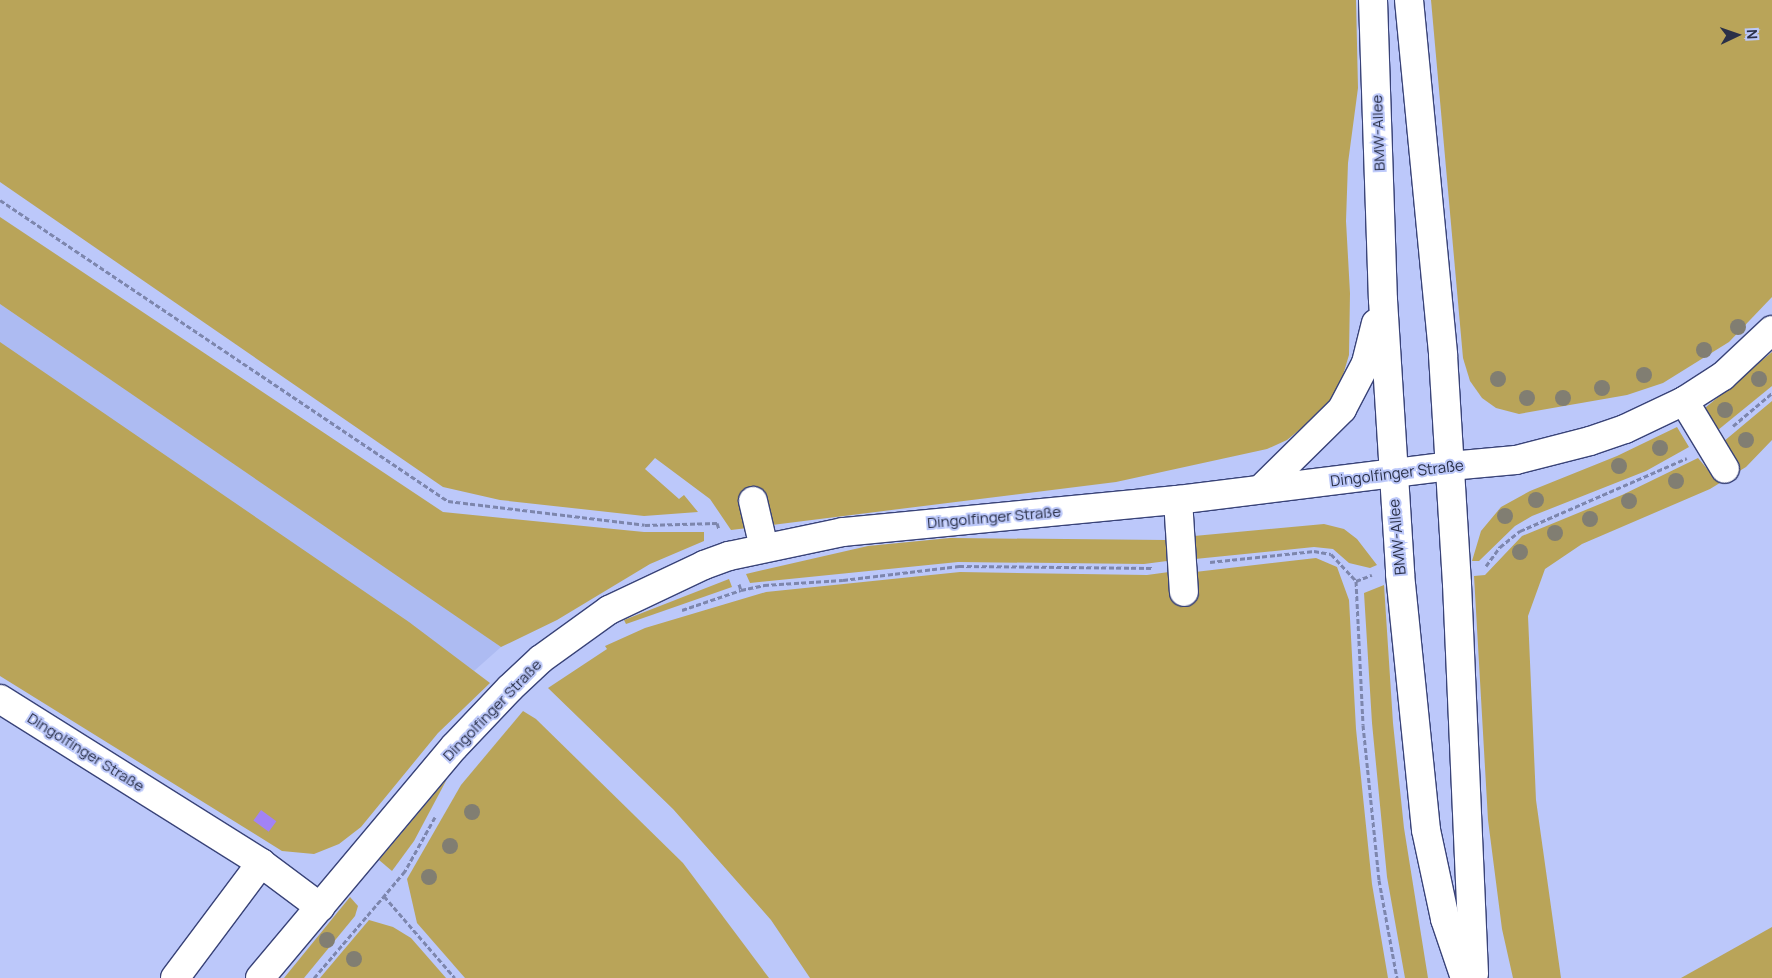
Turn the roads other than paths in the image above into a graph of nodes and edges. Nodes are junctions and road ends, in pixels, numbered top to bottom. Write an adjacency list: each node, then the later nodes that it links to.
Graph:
1 (1372, 0): 3 (main road, BMW-Allee)
2 (1409, 0): 6 (main road)
3 (1383, 300): 8 (main road, BMW-Allee); 9 (main road)
4 (1772, 330): 5 (main road, Dingolfinger Straße)
5 (1684, 401): 6 (main road, Dingolfinger Straße); 7 (main road)
6 (1450, 466): 8 (main road, Dingolfinger Straße); 20 (main road)
7 (1725, 469)
8 (1392, 473): 9 (main road, Dingolfinger Straße); 19 (main road, BMW-Allee)
9 (1261, 489): 10 (main road, Dingolfinger Straße)
10 (1178, 500): 12 (main road, Dingolfinger Straße); 13 (main road)
11 (752, 501): 12 (main road)
12 (764, 548): 16 (main road, Dingolfinger Straße)
13 (1184, 592)
14 (0, 699): 15 (main road, Dingolfinger Straße)
15 (261, 863): 16 (main road, Dingolfinger Straße); 17 (main road)
16 (320, 907): 18 (main road, Dingolfinger Straße)
17 (175, 978)
18 (260, 978)
19 (1465, 978)
20 (1474, 978)

